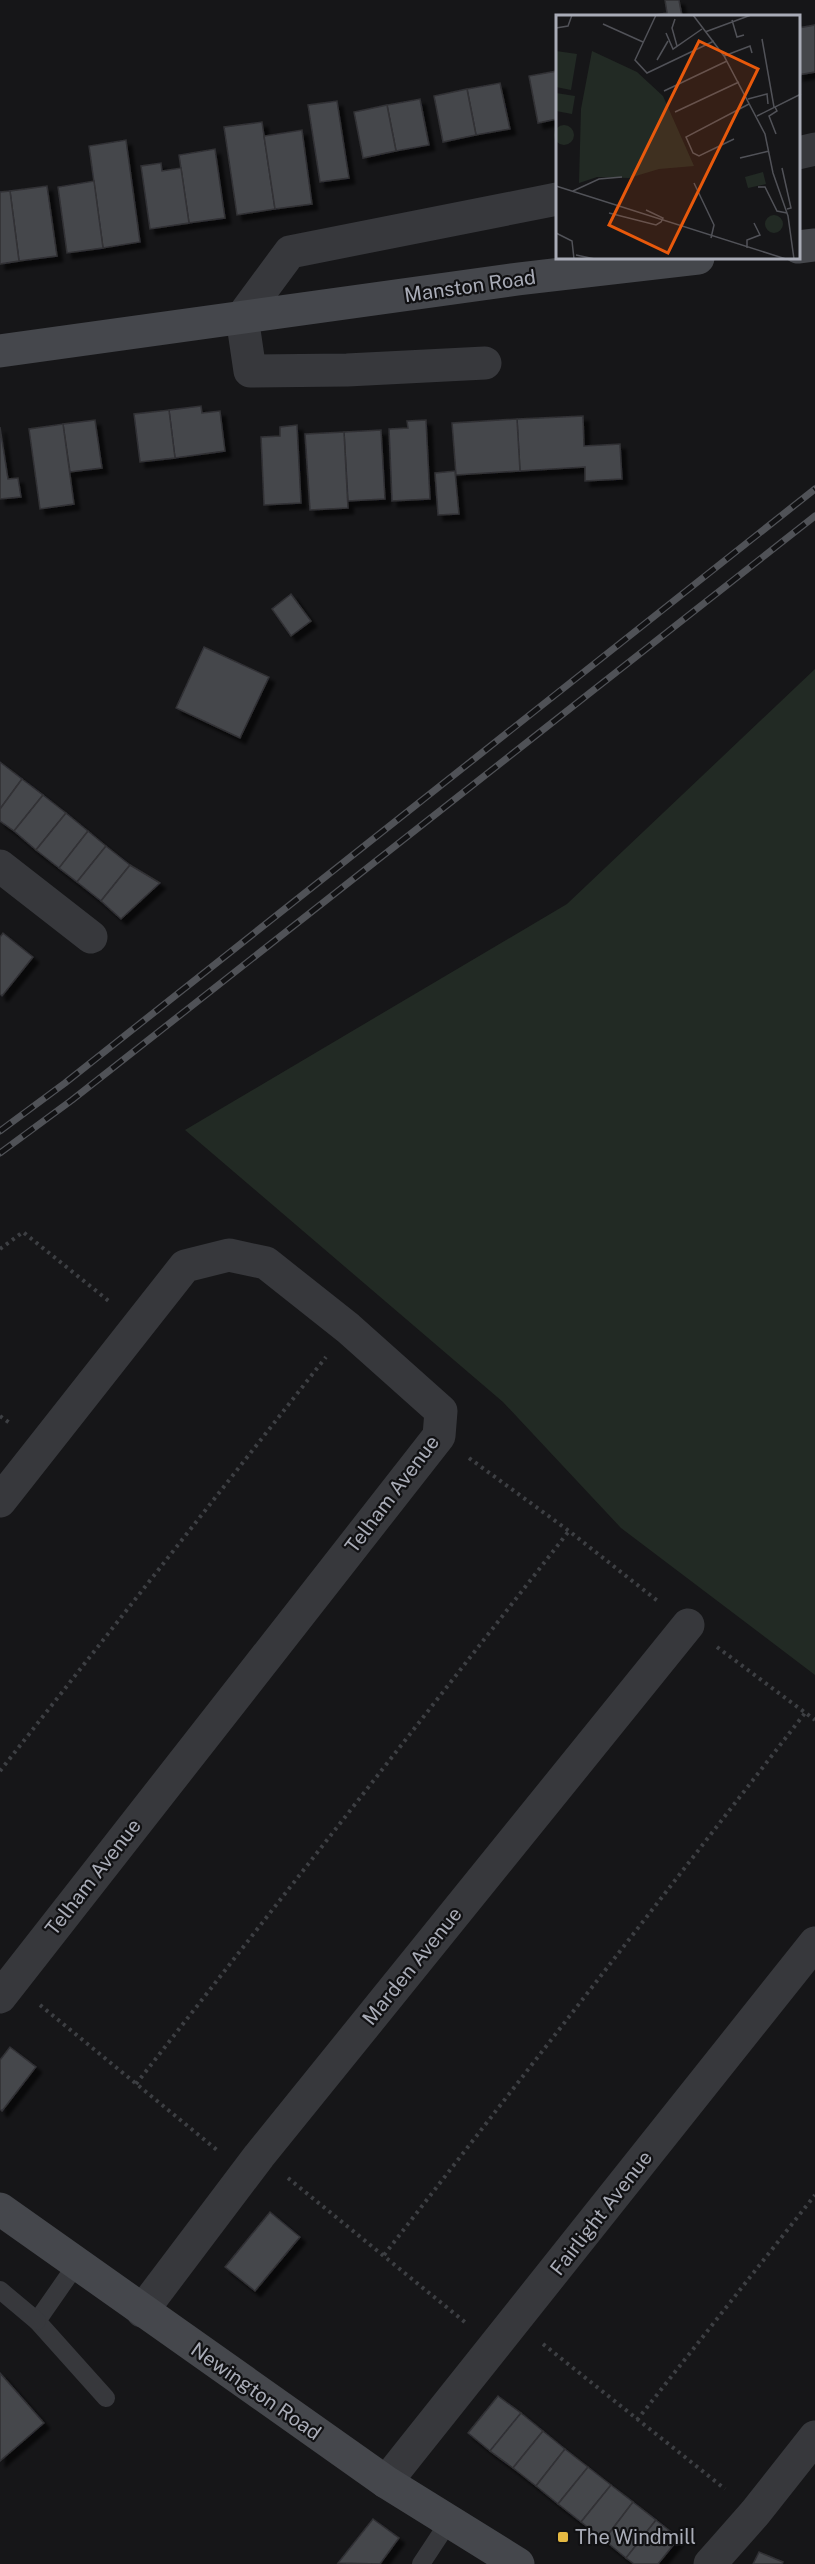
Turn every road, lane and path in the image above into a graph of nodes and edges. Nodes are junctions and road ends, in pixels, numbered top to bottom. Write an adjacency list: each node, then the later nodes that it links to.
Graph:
1 (815, 149): 2 (street)
2 (800, 153)
3 (556, 199): 7 (street)
4 (815, 245): 5 (main road)
5 (800, 247)
6 (682, 260): 7 (main road, Manston Road)
7 (242, 317): 8 (main road, Manston Road); 9 (street)
8 (0, 351)
9 (485, 363)
10 (0, 866): 11 (street)
11 (91, 937)
12 (0, 1249): 13 (path)
13 (139, 1325): 14 (street, Telham Avenue); 16 (street, Telham Avenue)
14 (348, 1328): 15 (street, Telham Avenue); 21 (path)
15 (440, 1436): 17 (path); 23 (street, Telham Avenue)
16 (0, 1501)
17 (569, 1531): 18 (path); 24 (path)
18 (688, 1625): 19 (path); 25 (street, Marden Avenue)
19 (805, 1713): 20 (path); 28 (path)
20 (815, 1720)
21 (0, 1771)
22 (815, 1943): 33 (street, Fairlight Avenue)
23 (6, 1989): 24 (path)
24 (136, 2084): 25 (path)
25 (252, 2164): 28 (path); 31 (street, Marden Avenue)
26 (815, 2195): 36 (path)
27 (0, 2209): 29 (main road, Newington Road)
28 (384, 2255): 34 (path)
29 (76, 2265): 31 (main road, Newington Road); 32 (lane)
30 (0, 2290): 32 (lane)
31 (142, 2311): 38 (main road, Newington Road)
32 (37, 2321): 35 (lane)
33 (514, 2321): 34 (street, Fairlight Avenue); 36 (path)
34 (494, 2346): 38 (street, Fairlight Avenue)
35 (106, 2398)
36 (637, 2420): 39 (path)
37 (815, 2437): 39 (street)
38 (386, 2482): 40 (main road, Newington Road)
39 (755, 2513): 43 (street)
40 (448, 2523): 41 (lane); 42 (main road, Newington Road)
41 (421, 2564)
42 (518, 2564)
43 (710, 2564)

